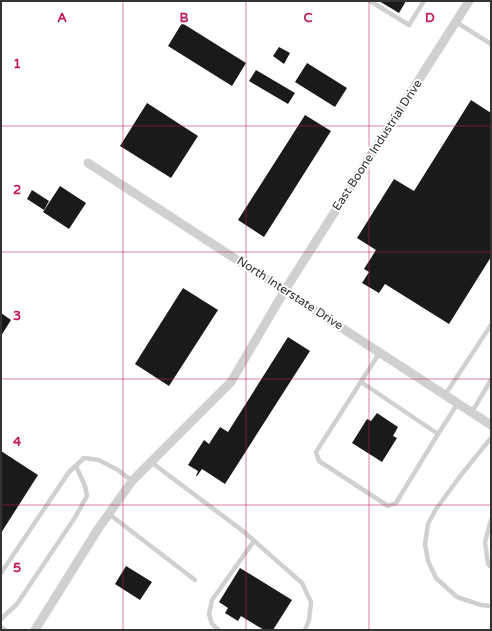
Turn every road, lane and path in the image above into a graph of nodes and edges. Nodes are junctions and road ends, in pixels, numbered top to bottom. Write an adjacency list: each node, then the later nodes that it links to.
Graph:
1 (370, 1): 2 (lane)
2 (424, 1)
3 (469, 1): 4 (street, East Boone Industrial Drive)
4 (456, 22): 5 (lane); 7 (street, East Boone Industrial Drive)
5 (491, 44)
6 (88, 163): 7 (street, North Interstate Drive)
7 (285, 290): 9 (street, North Interstate Drive); 18 (street, East Boone Industrial Drive)
8 (491, 325): 12 (lane)
9 (380, 352): 11 (lane); 12 (street, North Interstate Drive)
10 (491, 380): 14 (lane)
11 (361, 382): 16 (lane); 16 (lane)
12 (445, 394): 13 (street, North Interstate Drive)
13 (458, 403): 14 (street, North Interstate Drive); 16 (lane)
14 (472, 412): 15 (street, North Interstate Drive)
15 (491, 425)
16 (438, 434)
17 (491, 438): 27 (lane)
18 (151, 462): 20 (street, East Boone Industrial Drive); 23 (lane)
19 (76, 466): 20 (lane); 25 (lane); 28 (lane)
20 (132, 481): 21 (street, East Boone Industrial Drive)
21 (109, 514): 26 (lane); 31 (street, East Boone Industrial Drive)
22 (491, 520): 24 (lane)
23 (254, 541): 32 (lane); 33 (lane)
24 (491, 567)
25 (1, 573)
26 (195, 580)
27 (491, 606)
28 (1, 619)
29 (1, 627): 30 (lane)
30 (5, 630)
31 (35, 630)
32 (219, 630)
33 (305, 630)

